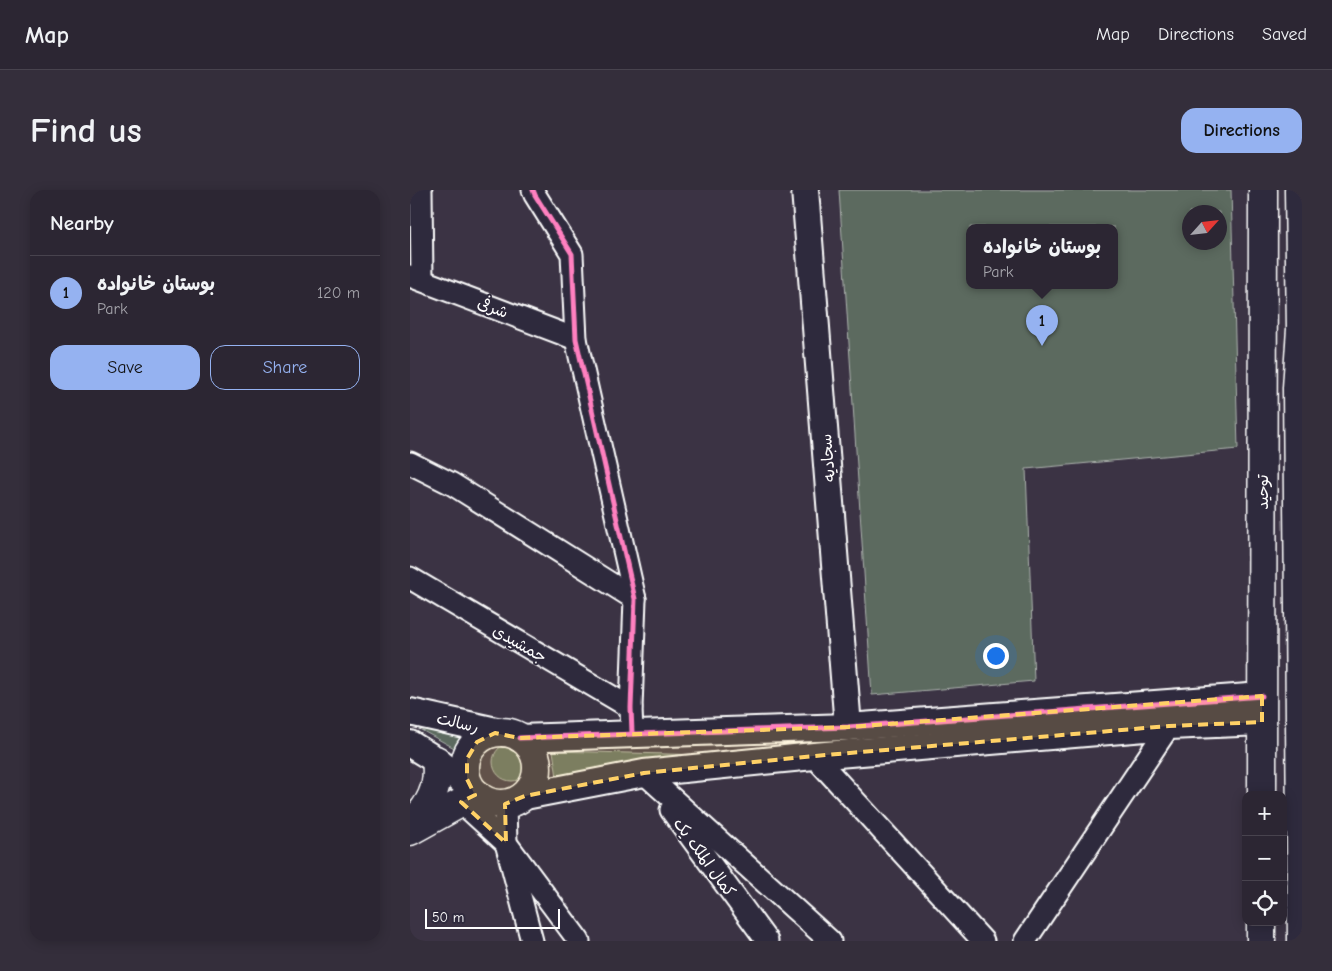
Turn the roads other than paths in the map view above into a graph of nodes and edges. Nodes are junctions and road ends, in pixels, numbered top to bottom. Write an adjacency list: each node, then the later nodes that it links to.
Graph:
1 (421, 190): 7 (street)
2 (533, 190): 9 (street)
3 (805, 190): 21 (street, سجادیه)
4 (1263, 190): 10 (main road, توحید)
5 (1299, 190): 6 (main road)
6 (1301, 268): 8 (main road)
7 (416, 278): 9 (street, شرفی)
8 (1301, 328): 10 (main road); 11 (main road)
9 (576, 339): 16 (street)
10 (1262, 349): 12 (main road, توحید)
11 (1300, 386): 12 (main road); 14 (main road)
12 (1262, 414): 18 (main road, توحید)
13 (410, 463): 16 (street)
14 (1300, 515): 24 (main road)
15 (410, 578): 17 (street, جمشیدی)
16 (635, 599): 17 (street)
17 (631, 708): 22 (street)
18 (1262, 710): 20 (street); 21 (street, رسالت); 24 (main road); 29 (main road, توحید)
19 (410, 712): 23 (street, رسالت)
20 (1170, 726): 26 (street); 40 (street)
21 (848, 727): 22 (street, رسالت)
22 (632, 733): 23 (street, رسالت)
23 (512, 735): 30 (main road); 31 (main road)
24 (1301, 740): 41 (main road)
25 (410, 744): 27 (street)
26 (814, 756): 28 (street); 39 (street)
27 (436, 760): 30 (street); 32 (main road)
28 (644, 773): 31 (street); 37 (street, کمال الملک یک); 38 (street)
29 (1262, 791)
30 (470, 795): 31 (main road); 33 (main road); 34 (street)
31 (515, 800): 34 (street)
32 (410, 824)
33 (410, 831)
34 (506, 843): 35 (street); 36 (street)
35 (532, 941)
36 (579, 941)
37 (767, 941)
38 (830, 941)
39 (983, 941)
40 (1025, 941)
41 (1302, 941)

